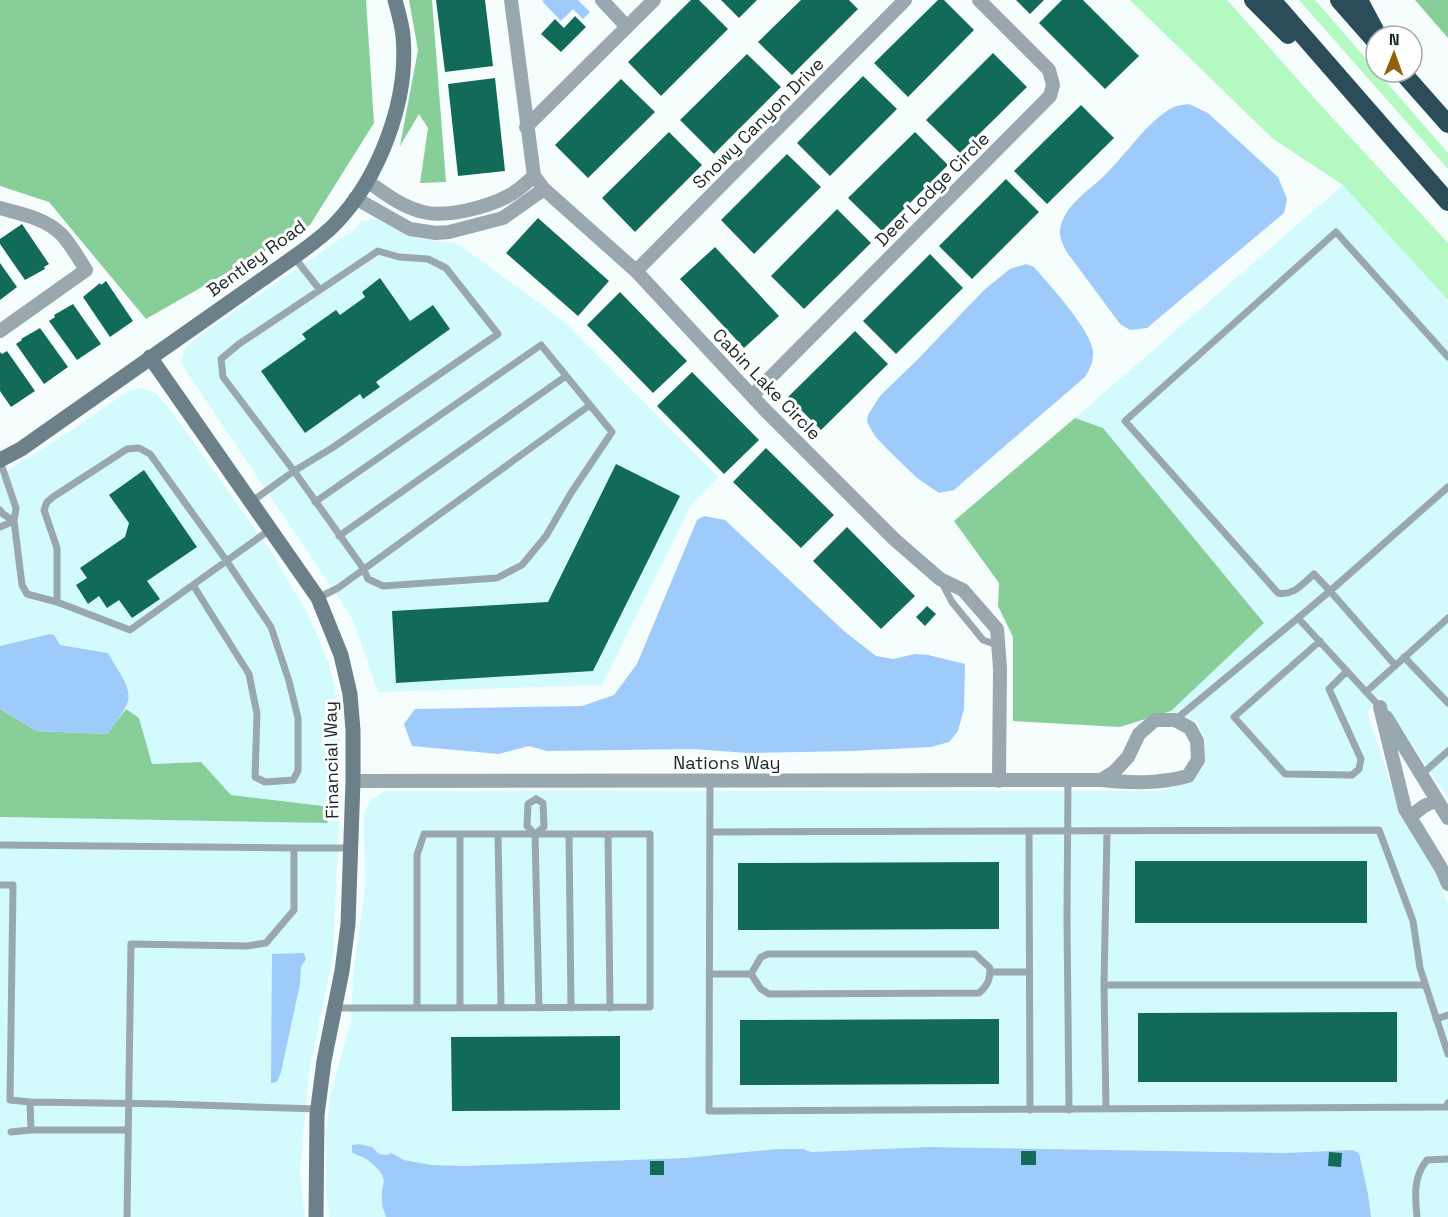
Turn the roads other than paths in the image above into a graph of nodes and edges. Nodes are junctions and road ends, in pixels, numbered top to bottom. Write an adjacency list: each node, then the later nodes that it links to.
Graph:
1 (395, 0): 19 (street, Bentley Road)
2 (511, 0): 16 (street, Cabin Lake Circle)
3 (602, 0): 12 (street)
4 (654, 0): 12 (street)
5 (905, 0): 25 (street, Snowy Canyon Drive)
6 (979, 0): 31 (street, Deer Lodge Circle)
7 (1253, 0): 17 (highway)
8 (1272, 0): 17 (highway)
9 (1339, 0): 13 (highway)
10 (1359, 0): 11 (highway)
11 (1372, 24)
12 (627, 27): 16 (street)
13 (1364, 28)
14 (1413, 84): 15 (highway)
15 (1448, 124)
16 (526, 127): 18 (street, Cabin Lake Circle)
17 (1414, 164): 22 (highway)
18 (534, 176): 19 (street); 20 (street, Cabin Lake Circle)
19 (367, 181): 21 (street, Bentley Road)
20 (544, 189): 21 (street); 25 (street, Cabin Lake Circle)
21 (355, 198): 24 (street, Bentley Road)
22 (1448, 202)
23 (0, 208): 27 (street)
24 (294, 257): 26 (lane); 28 (street, Bentley Road)
25 (636, 271): 31 (street, Cabin Lake Circle)
26 (320, 290): 34 (lane); 34 (lane)
27 (0, 331)
28 (150, 357): 33 (street, Bentley Road); 36 (street, Financial Way)
29 (1448, 357): 46 (lane)
30 (566, 376): 32 (lane); 37 (lane); 42 (lane)
31 (752, 396): 65 (street, Cabin Lake Circle)
32 (590, 405): 44 (lane); 44 (lane)
33 (0, 460): 39 (lane)
34 (294, 471): 36 (lane); 37 (lane)
35 (1448, 487): 46 (lane)
36 (251, 502): 41 (street, Financial Way)
37 (315, 502): 42 (lane)
38 (0, 510): 39 (lane)
39 (14, 520): 40 (lane); 48 (lane)
40 (0, 526)
41 (271, 529): 43 (lane); 47 (street, Financial Way)
42 (339, 536): 44 (lane)
43 (226, 560): 45 (lane); 45 (lane); 48 (lane)
44 (363, 568): 47 (lane)
45 (193, 585): 48 (lane)
46 (1329, 591): 49 (lane); 53 (lane)
47 (318, 598): 66 (street, Financial Way)
48 (57, 602)
49 (1298, 618): 51 (lane); 58 (lane)
50 (1448, 618): 52 (lane)
51 (1320, 641): 54 (lane); 54 (lane)
52 (1404, 657): 53 (lane); 56 (lane)
53 (1395, 665): 55 (lane)
54 (1347, 671): 55 (lane)
55 (1366, 692): 57 (lane)
56 (1448, 703)
57 (1380, 707): 60 (street); 69 (street)
58 (1175, 720): 63 (street); 63 (street, Nations Way)
59 (1448, 752): 60 (lane)
60 (1421, 775): 68 (street)
61 (710, 780): 64 (street, Nations Way); 65 (street, Nations Way); 74 (lane)
62 (1068, 780): 63 (street, Nations Way); 65 (street, Nations Way); 72 (lane)
63 (1101, 780)
64 (536, 781): 66 (street, Nations Way); 67 (lane)
65 (999, 781)
66 (353, 782): 82 (street, Financial Way)
67 (537, 799): 77 (lane); 77 (lane)
68 (1437, 800): 69 (street); 70 (street)
69 (1410, 817): 83 (street)
70 (1448, 818)
71 (1029, 831): 72 (lane); 74 (lane); 86 (lane)
72 (1067, 831): 73 (lane); 107 (lane)
73 (1107, 831): 89 (lane); 90 (lane)
74 (710, 832): 87 (lane)
75 (459, 834): 76 (lane); 93 (lane); 94 (lane)
76 (498, 834): 77 (lane); 91 (lane)
77 (535, 834): 78 (lane); 95 (lane)
78 (569, 834): 79 (lane); 96 (lane)
79 (608, 834): 97 (lane); 97 (lane)
80 (0, 845): 81 (lane)
81 (294, 848): 82 (lane); 102 (lane)
82 (352, 848): 92 (street, Financial Way)
83 (1448, 884)
84 (0, 885): 101 (lane)
85 (990, 972): 86 (lane); 88 (lane); 88 (lane)
86 (1029, 972): 106 (lane)
87 (710, 974): 88 (lane); 106 (lane)
88 (751, 974)
89 (1104, 985): 90 (lane); 105 (lane)
90 (1425, 985): 99 (lane)
91 (501, 1007): 94 (lane); 95 (lane)
92 (334, 1008): 93 (lane); 104 (street, Financial Way)
93 (417, 1008): 94 (lane)
94 (460, 1008)
95 (539, 1008): 96 (lane)
96 (571, 1008): 97 (lane)
97 (610, 1008)
98 (1448, 1015): 99 (lane)
99 (1436, 1019): 100 (lane)
100 (1448, 1054)
101 (30, 1102): 102 (lane); 108 (lane)
102 (128, 1103): 104 (lane); 109 (lane)
103 (1448, 1103): 105 (lane)
104 (318, 1109): 113 (street, Financial Way)
105 (1106, 1109): 107 (lane)
106 (1030, 1110): 107 (lane)
107 (1069, 1110)
108 (31, 1130): 109 (lane); 110 (lane)
109 (128, 1130): 112 (lane)
110 (11, 1132)
111 (1448, 1159): 114 (lane)
112 (128, 1217)
113 (316, 1217)
114 (1417, 1217)

